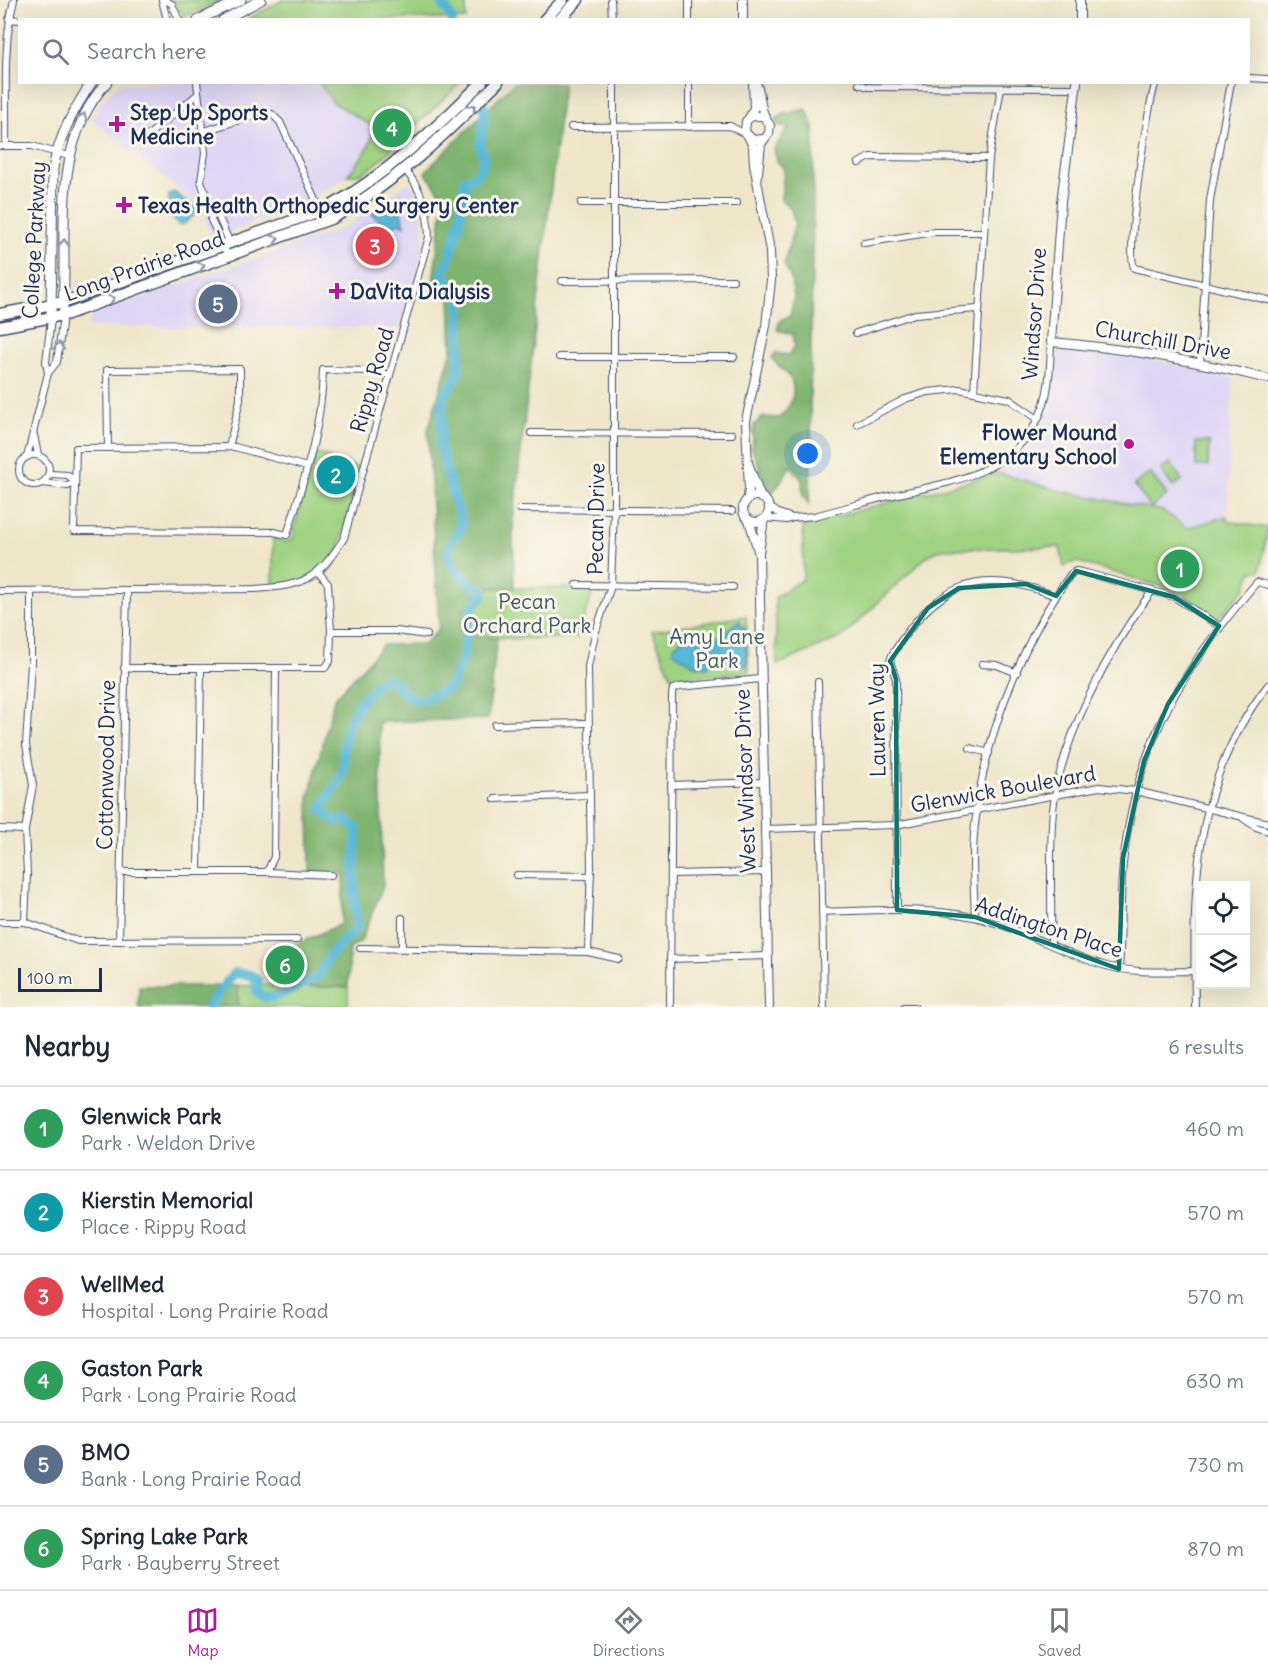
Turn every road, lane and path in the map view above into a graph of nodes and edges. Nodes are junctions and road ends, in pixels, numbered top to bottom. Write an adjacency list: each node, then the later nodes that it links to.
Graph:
1 (14, 0): 21 (street)
2 (163, 0): 11 (street); 12 (street)
3 (242, 0): 13 (main road)
4 (261, 0): 14 (main road)
5 (563, 0): 15 (main road)
6 (578, 0): 16 (main road)
7 (611, 0): 17 (street)
8 (689, 0): 18 (street)
9 (743, 0): 19 (street)
10 (1080, 0): 20 (street)
11 (167, 18)
12 (178, 18)
13 (202, 18)
14 (227, 18)
15 (546, 18)
16 (561, 18)
17 (612, 18)
18 (689, 18)
19 (744, 18)
20 (1080, 18)
21 (9, 19): 22 (street); 51 (street)
22 (18, 20)
23 (1250, 78): 24 (street)
24 (1268, 79)
25 (91, 84): 52 (main road, College Parkway)
26 (105, 84): 53 (main road, College Parkway, one-way to 26)
27 (197, 84): 39 (street)
28 (480, 84): 47 (main road, Long Prairie Road)
29 (496, 84): 47 (main road, Long Prairie Road, one-way to 29)
30 (614, 84): 44 (street, Pecan Drive)
31 (689, 84): 45 (street)
32 (754, 84): 40 (street, West Windsor Drive)
33 (756, 84): 41 (street, West Windsor Drive)
34 (859, 84): 38 (street)
35 (1156, 84): 70 (street)
36 (1231, 84): 70 (street)
37 (1077, 85): 38 (street); 80 (street, Windsor Drive)
38 (1001, 87): 54 (street)
39 (198, 94): 46 (street); 50 (street)
40 (749, 118): 41 (street); 42 (street); 48 (street, West Windsor Drive)
41 (766, 118): 49 (street, West Windsor Drive)
42 (730, 126): 45 (street); 48 (street)
43 (571, 127): 44 (street)
44 (614, 127): 45 (street); 59 (street, Pecan Drive)
45 (689, 127)
46 (204, 131): 61 (street); 62 (street)
47 (442, 131): 56 (main road, Long Prairie Road)
48 (748, 136): 49 (street); 57 (street, West Windsor Drive)
49 (764, 139): 57 (street, West Windsor Drive)
50 (140, 142)
51 (3, 146): 52 (street)
52 (57, 151): 53 (street); 73 (main road, College Parkway)
53 (69, 156): 72 (main road, College Parkway, one-way to 53)
54 (989, 158): 55 (street); 63 (street)
55 (859, 163)
56 (401, 166): 61 (main road, Long Prairie Road); 66 (main road, Long Prairie Road, one-way to 56); 86 (street, Rippy Road)
57 (758, 175): 99 (street, West Windsor Drive)
58 (581, 203): 59 (street)
59 (614, 203): 60 (street); 67 (street, Pecan Drive)
60 (736, 203)
61 (321, 210): 65 (main road, Long Prairie Road)
62 (212, 214): 65 (street); 65 (street)
63 (983, 232): 64 (street); 74 (street)
64 (864, 243)
65 (226, 244): 66 (street); 72 (main road, Long Prairie Road)
66 (228, 256): 76 (main road, Long Prairie Road, one-way to 66)
67 (613, 280): 68 (street); 69 (street); 82 (street, Pecan Drive)
68 (733, 280)
69 (562, 281)
70 (1205, 284): 71 (street); 84 (street)
71 (1268, 300)
72 (64, 302): 73 (main road, Long Prairie Road); 76 (main road, College Parkway)
73 (52, 305): 75 (main road, Long Prairie Road); 77 (main road, College Parkway)
74 (977, 309): 79 (street); 88 (street)
75 (0, 314)
76 (63, 316): 77 (main road, Long Prairie Road); 85 (street, College Parkway, one-way to 76)
77 (51, 319): 78 (main road, Long Prairie Road); 85 (street, College Parkway)
78 (0, 327)
79 (856, 333)
80 (1051, 342): 84 (street, Churchill Drive); 89 (street, Windsor Drive)
81 (559, 357): 82 (street)
82 (613, 357): 83 (street); 92 (street, Pecan Drive)
83 (734, 357)
84 (1200, 363): 87 (street, Churchill Drive)
85 (48, 373): 94 (street, College Parkway)
86 (390, 375): 100 (street); 113 (street, Rippy Road)
87 (1268, 379)
88 (974, 391): 89 (street); 90 (street)
89 (1038, 419): 110 (street, Windsor Drive)
90 (857, 424)
91 (531, 433): 92 (street)
92 (614, 434): 93 (street); 107 (street, Pecan Drive)
93 (732, 434)
94 (34, 435): 97 (street); 98 (street)
95 (229, 447): 96 (street); 96 (street); 100 (street)
96 (108, 448): 102 (street)
97 (38, 455): 98 (street); 101 (street)
98 (27, 457): 103 (street)
99 (748, 463): 104 (street, West Windsor Drive); 105 (street, West Windsor Drive)
100 (307, 467): 102 (street)
101 (50, 474): 102 (street); 103 (street)
102 (75, 482): 103 (street)
103 (43, 483)
104 (747, 501): 105 (street); 111 (street, West Windsor Drive)
105 (764, 501): 109 (street, West Windsor Drive); 110 (street)
106 (520, 509): 107 (street)
107 (614, 510): 108 (street); 116 (street, Pecan Drive)
108 (732, 511)
109 (765, 518): 110 (street, Windsor Drive); 111 (street); 112 (street, West Windsor Drive)
110 (794, 518)
111 (749, 520): 112 (street, West Windsor Drive)
112 (759, 554): 131 (street, West Windsor Drive)
113 (319, 573): 118 (street); 124 (street)
114 (577, 585): 116 (street)
115 (1268, 585): 123 (street)
116 (611, 586): 117 (street); 134 (street, Pecan Drive)
117 (733, 587)
118 (127, 590): 120 (street); 127 (street, Cottonwood Drive)
119 (0, 591): 120 (street)
120 (31, 591): 152 (street)
121 (1152, 591): 122 (street); 123 (street); 141 (street)
122 (1056, 596): 130 (street); 148 (street, Lauren Way)
123 (1219, 626): 140 (street)
124 (331, 631): 125 (street); 129 (street)
125 (427, 635)
126 (982, 664): 130 (street)
127 (124, 668): 128 (street); 154 (street, Cottonwood Drive)
128 (201, 668): 129 (street); 155 (street)
129 (276, 668): 156 (street)
130 (1017, 673): 137 (street)
131 (760, 679): 138 (street, West Windsor Drive); 139 (street)
132 (818, 682): 149 (street)
133 (1268, 685): 144 (street)
134 (587, 723): 135 (street); 142 (street, Pecan Drive)
135 (495, 725)
136 (970, 748): 137 (street)
137 (989, 753): 145 (street)
138 (763, 782): 139 (street); 150 (street, West Windsor Drive)
139 (671, 785): 158 (street)
140 (1136, 791): 141 (street, Glenwick Boulevard); 144 (street, Glenwick Boulevard); 177 (street)
141 (1056, 793): 145 (street, Glenwick Boulevard); 170 (street)
142 (589, 795): 143 (street); 161 (street, Pecan Drive)
143 (495, 799)
144 (1207, 809): 146 (street, Glenwick Boulevard); 178 (street)
145 (977, 810): 148 (street, Glenwick Boulevard); 164 (street)
146 (1244, 818): 147 (street, Glenwick Boulevard); 153 (street, Glenwick Boulevard)
147 (1268, 823)
148 (895, 825): 149 (street, Glenwick Boulevard); 162 (street, Lauren Way)
149 (820, 828): 150 (street, Glenwick Boulevard); 163 (street)
150 (764, 829): 157 (street, West Windsor Drive)
151 (0, 830): 152 (street)
152 (25, 830): 167 (street)
153 (1268, 831)
154 (121, 872): 155 (street); 169 (street, Cottonwood Drive)
155 (198, 872): 156 (street)
156 (267, 872): 159 (street)
157 (765, 872): 158 (street); 174 (street, West Windsor Drive)
158 (671, 874): 176 (street)
159 (331, 875)
160 (517, 875): 161 (street)
161 (591, 876): 173 (street, Pecan Drive)
162 (897, 910): 163 (street, Addington Place); 164 (street, Addington Place)
163 (822, 912): 181 (street)
164 (975, 917): 170 (street, Addington Place)
165 (402, 918): 172 (street)
166 (0, 922): 167 (street)
167 (25, 922): 169 (street)
168 (297, 940): 169 (street)
169 (119, 941)
170 (1051, 943): 177 (street, Addington Place)
171 (360, 948): 172 (street)
172 (402, 948): 173 (street)
173 (588, 952): 175 (street)
174 (768, 956): 176 (street); 180 (street, West Windsor Drive)
175 (619, 959)
176 (670, 959): 179 (street)
177 (1119, 969): 178 (street, Addington Place)
178 (1194, 971): 184 (street)
179 (670, 1007)
180 (769, 1007)
181 (824, 1007)
182 (904, 1007): 183 (street)
183 (914, 1007)
184 (1195, 1007)

